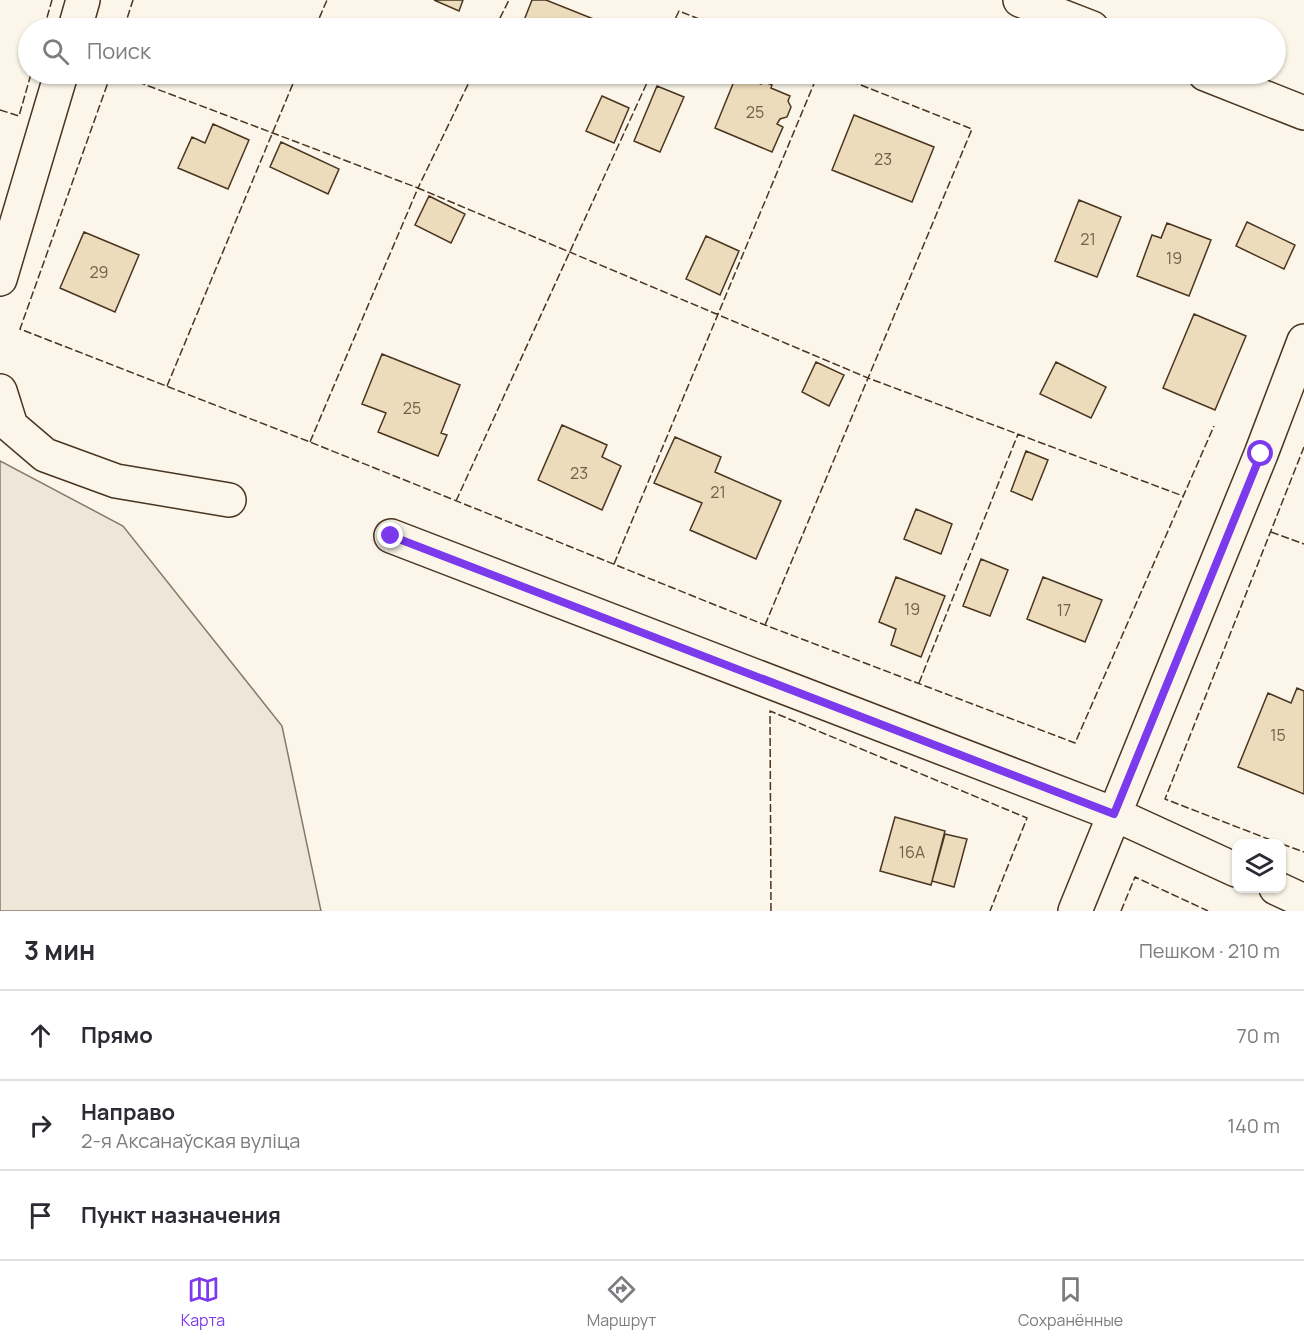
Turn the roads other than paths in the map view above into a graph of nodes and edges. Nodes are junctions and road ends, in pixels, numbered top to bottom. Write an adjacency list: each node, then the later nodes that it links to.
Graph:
1 (83, 0): 3 (street)
2 (1020, 0): 4 (street)
3 (78, 18)
4 (1066, 18)
5 (58, 84): 8 (street)
6 (1230, 84): 7 (street)
7 (1304, 113)
8 (0, 279)
9 (1304, 341): 13 (street)
10 (0, 391): 11 (street)
11 (229, 500)
12 (391, 536): 13 (street)
13 (1114, 814): 14 (street); 17 (street)
14 (1232, 868)
15 (1286, 893): 16 (street)
16 (1304, 902)
17 (1075, 911)

